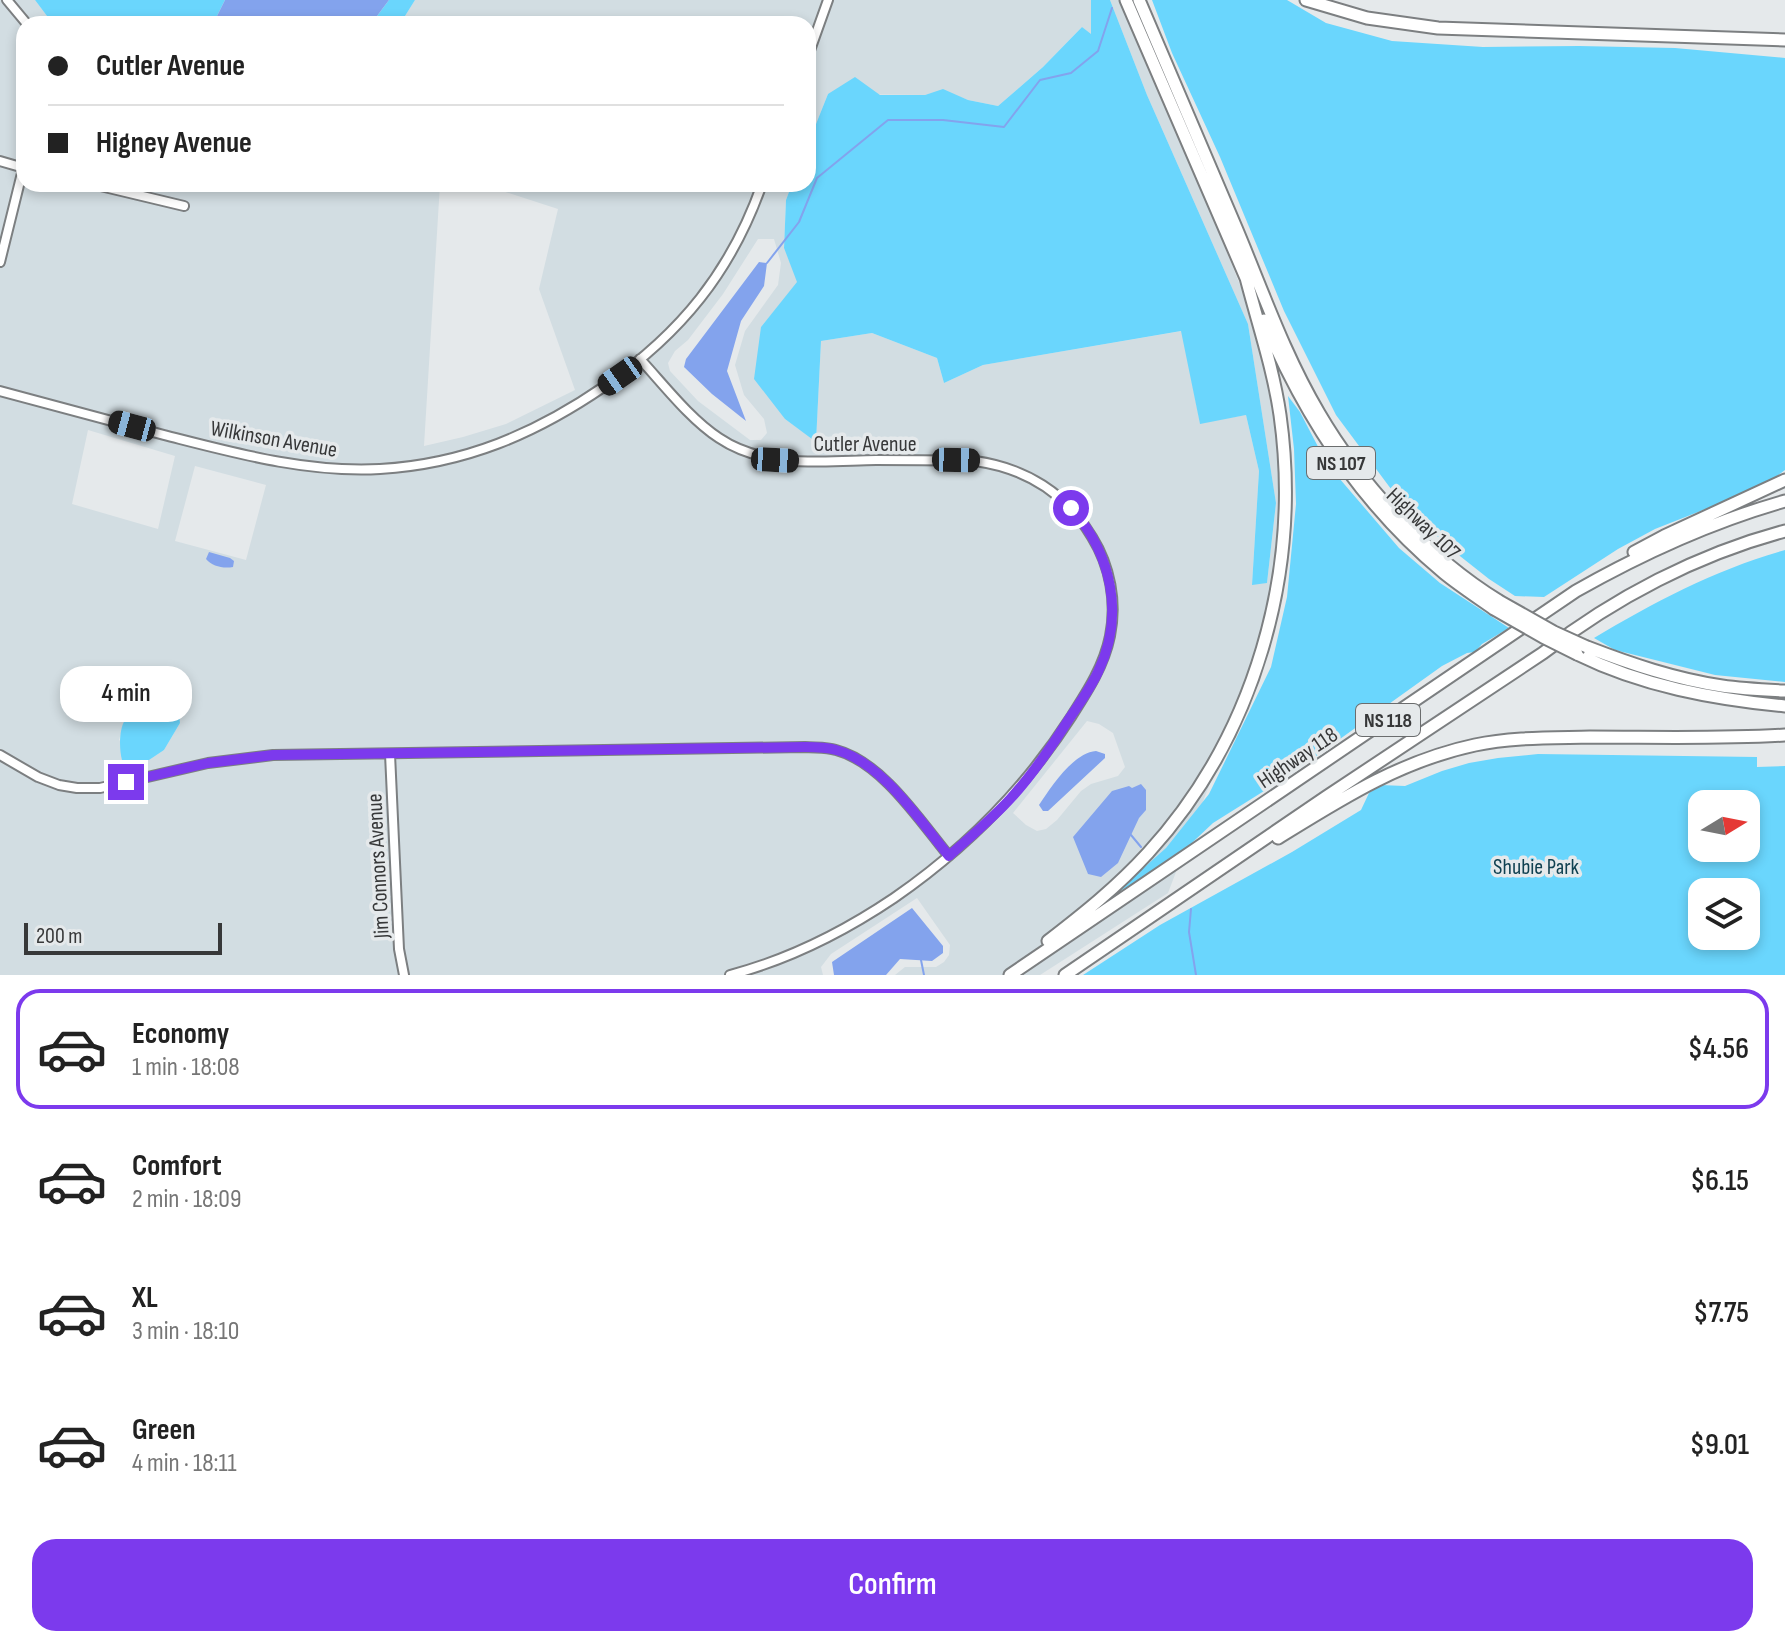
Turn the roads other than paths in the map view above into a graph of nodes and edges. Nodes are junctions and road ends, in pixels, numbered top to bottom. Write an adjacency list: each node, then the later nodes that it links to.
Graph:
1 (7, 0): 6 (street)
2 (828, 0): 7 (street)
3 (1126, 0): 14 (highway, Highway 107 / NS 107)
4 (1139, 0): 21 (highway)
5 (1306, 0): 8 (highway)
6 (20, 16)
7 (816, 34)
8 (1785, 40)
9 (18, 192): 13 (street)
10 (125, 192): 12 (street)
11 (759, 192): 15 (street, Wilkinson Avenue)
12 (184, 206)
13 (0, 262)
14 (1245, 274): 21 (highway, Highway 107 / NS 107); 32 (highway)
15 (640, 359): 16 (street, Wilkinson Avenue); 28 (street, Cutler Avenue)
16 (0, 391)
17 (1785, 480): 20 (highway)
18 (1785, 501): 20 (highway, Highway 118 / NS 118)
19 (1785, 531): 29 (highway, NS 118)
20 (1576, 591): 33 (highway, Highway 118 / NS 118)
21 (1497, 605): 22 (highway, bridge)
22 (1582, 650): 23 (highway); 24 (highway)
23 (1785, 691)
24 (1785, 706)
25 (1785, 735): 29 (highway)
26 (390, 754): 27 (street); 28 (street); 30 (street, Jim Connors Avenue)
27 (0, 755)
28 (949, 856): 31 (street, Cutler Avenue)
29 (1171, 903): 34 (highway, NS 118)
30 (404, 975)
31 (730, 975)
32 (1003, 975)
33 (1010, 975)
34 (1065, 975)

